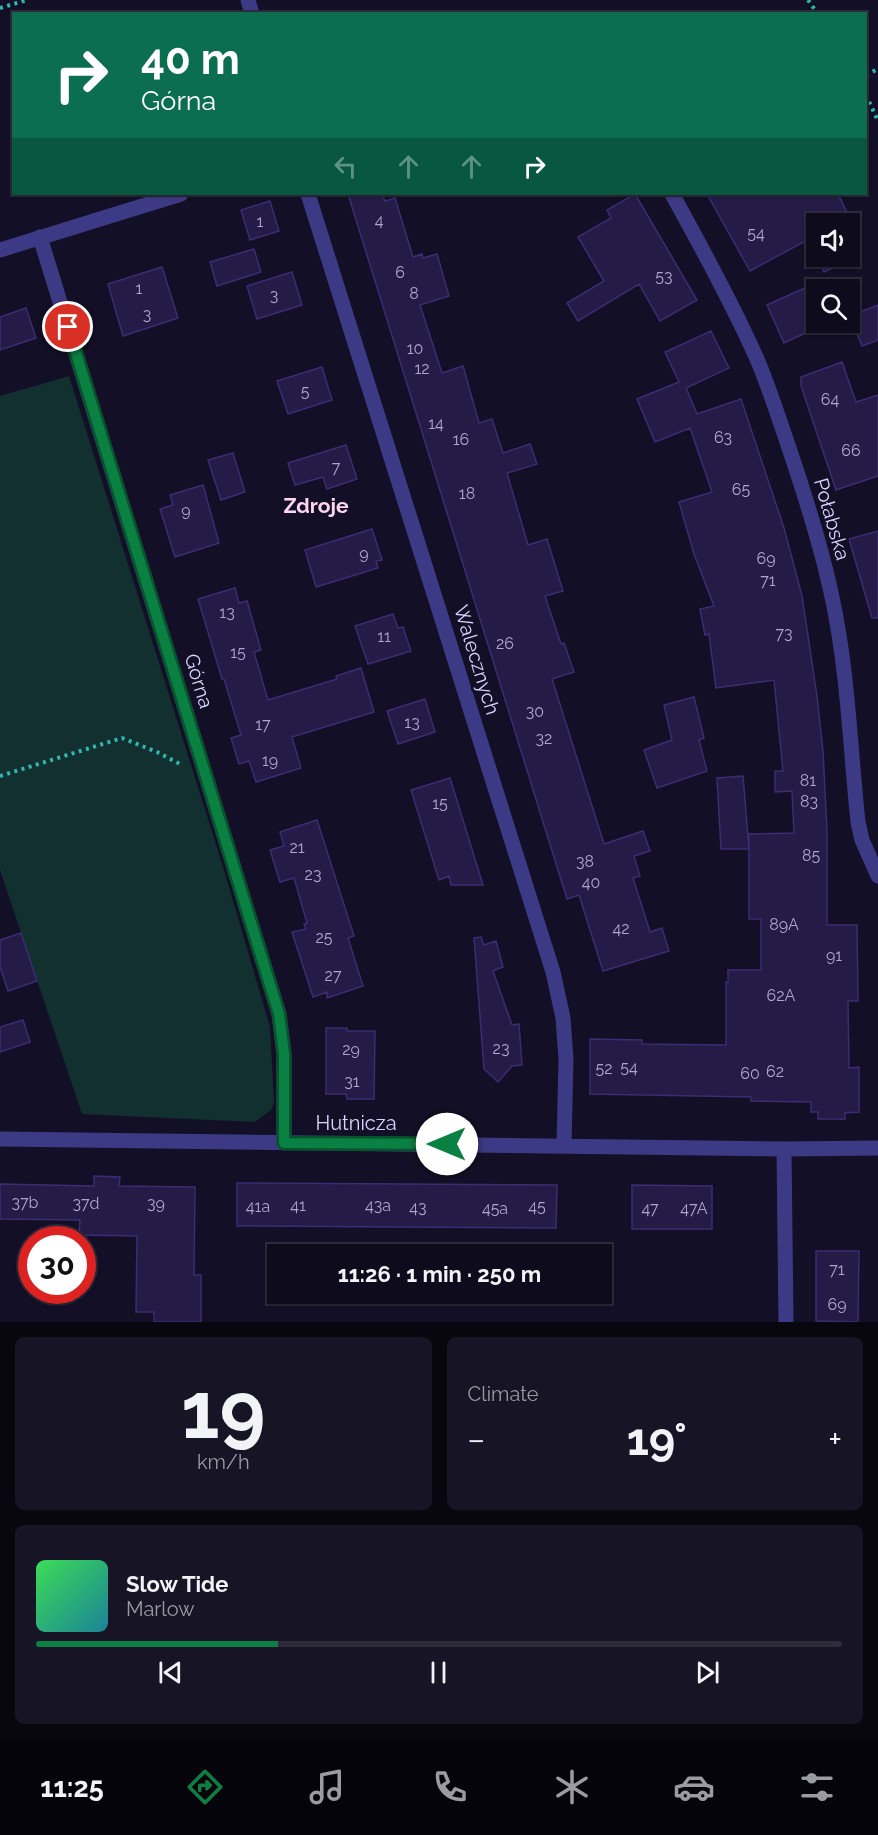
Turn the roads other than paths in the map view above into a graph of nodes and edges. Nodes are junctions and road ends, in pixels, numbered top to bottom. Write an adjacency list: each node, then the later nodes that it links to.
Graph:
1 (178, 195): 4 (street)
2 (309, 195): 9 (street, Walecznych)
3 (673, 195): 6 (street, Połabska)
4 (40, 237): 5 (street); 8 (street, Górna)
5 (0, 249)
6 (878, 876)
7 (0, 1139): 8 (street, Hutnicza)
8 (284, 1143): 9 (street, Hutnicza)
9 (564, 1145): 11 (street, Hutnicza)
10 (878, 1148): 11 (street, Hutnicza)
11 (784, 1149): 12 (street)
12 (786, 1322)

